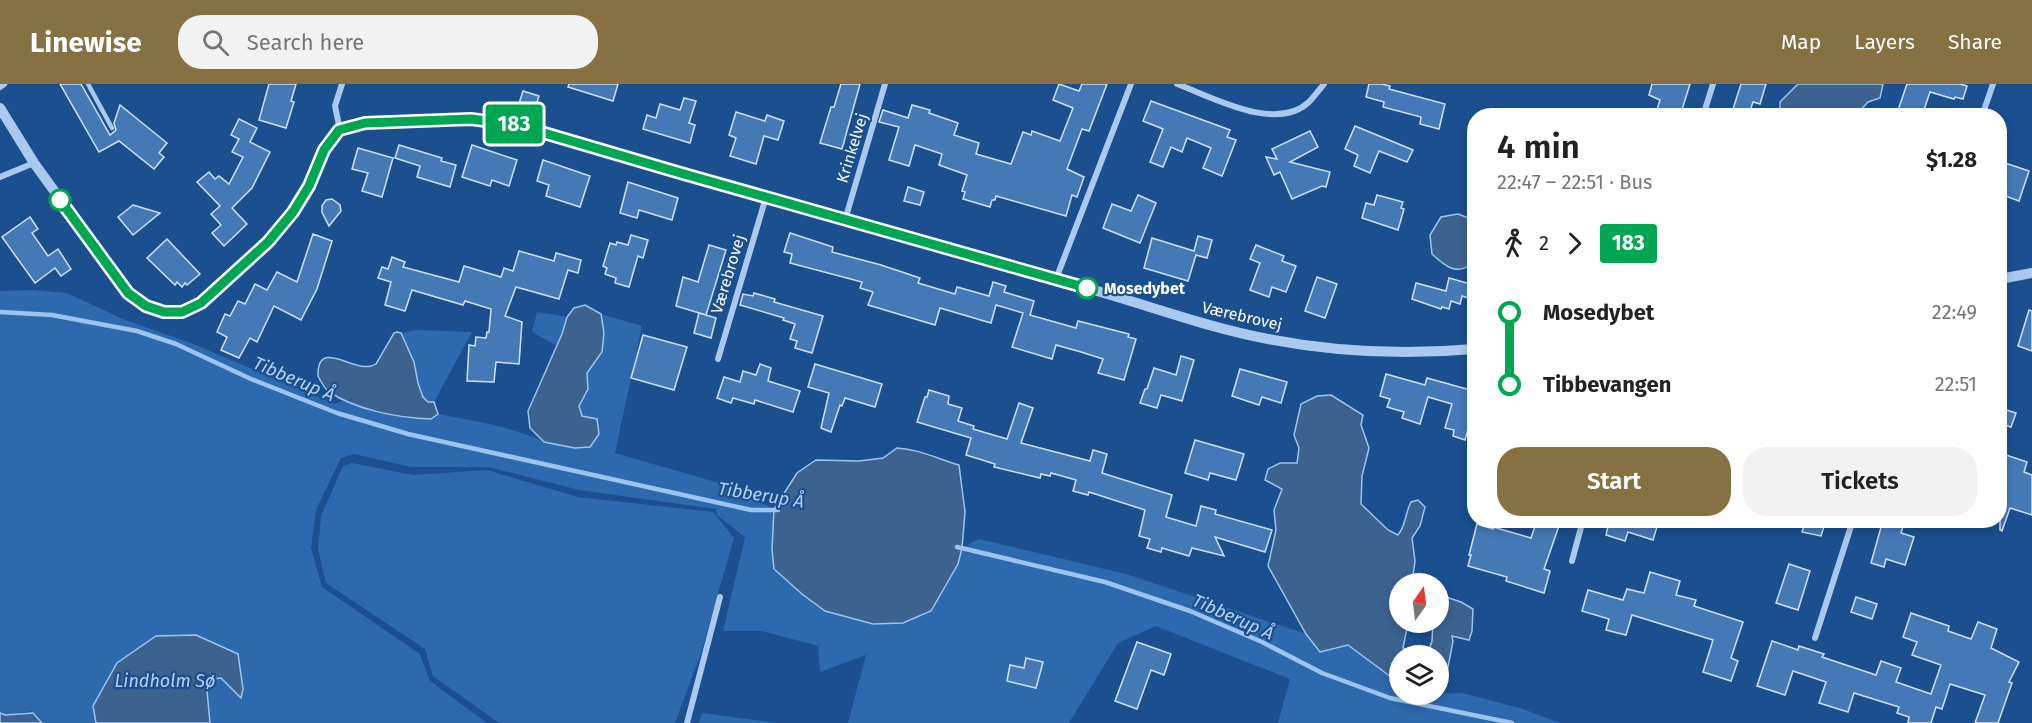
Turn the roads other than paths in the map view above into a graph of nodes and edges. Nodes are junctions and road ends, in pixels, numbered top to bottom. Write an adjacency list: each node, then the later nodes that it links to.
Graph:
1 (4, 84): 10 (street)
2 (88, 84): 14 (lane)
3 (342, 84): 15 (street)
4 (885, 84): 19 (street, Krinkelvej)
5 (1131, 84): 22 (street)
6 (1177, 84): 7 (street)
7 (1324, 84)
8 (1713, 84): 12 (street)
9 (1992, 84): 13 (street)
10 (0, 87)
11 (0, 108): 16 (street)
12 (1706, 108)
13 (1984, 108)
14 (112, 128)
15 (339, 130): 16 (street); 18 (street, Værebrovej)
16 (34, 163): 17 (street)
17 (0, 177)
18 (766, 197): 19 (street, Værebrovej); 24 (street, Værebrovej)
19 (845, 220): 22 (street, Værebrovej)
20 (2032, 273): 21 (street)
21 (2007, 278)
22 (1056, 279): 23 (street, Værebrovej)
23 (1467, 350)
24 (718, 359)
25 (1581, 528): 27 (street)
26 (1850, 528): 29 (street)
27 (1572, 561)
28 (720, 597): 30 (street)
29 (1815, 638)
30 (687, 723)

